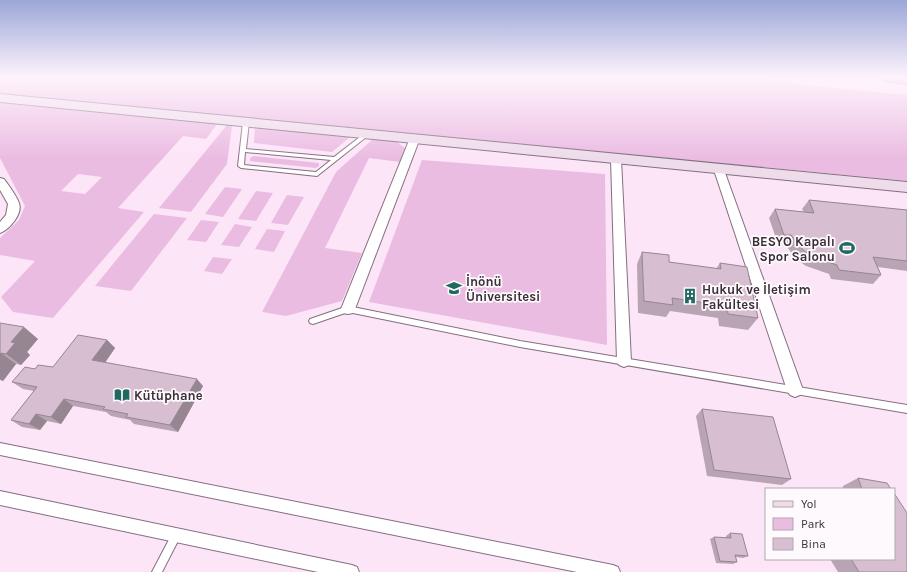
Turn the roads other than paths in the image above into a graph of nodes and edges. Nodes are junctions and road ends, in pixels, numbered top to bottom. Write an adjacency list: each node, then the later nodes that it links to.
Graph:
1 (69, 105): 2 (main road)
2 (246, 122): 3 (main road); 5 (lane)
3 (367, 134): 4 (main road); 6 (lane)
4 (415, 138): 7 (main road); 12 (street)
5 (243, 150): 6 (lane); 6 (lane)
6 (335, 159)
7 (616, 159): 8 (main road); 14 (street)
8 (719, 170): 10 (main road); 15 (street)
9 (0, 181): 11 (street)
10 (907, 187)
11 (0, 229)
12 (348, 309): 13 (lane); 14 (lane)
13 (313, 321)
14 (624, 361): 15 (lane)
15 (795, 390): 16 (lane)
16 (907, 409)
17 (0, 449): 22 (street)
18 (0, 498): 19 (street)
19 (176, 535): 20 (lane); 21 (street)
20 (157, 572)
21 (352, 572)
22 (613, 572)

